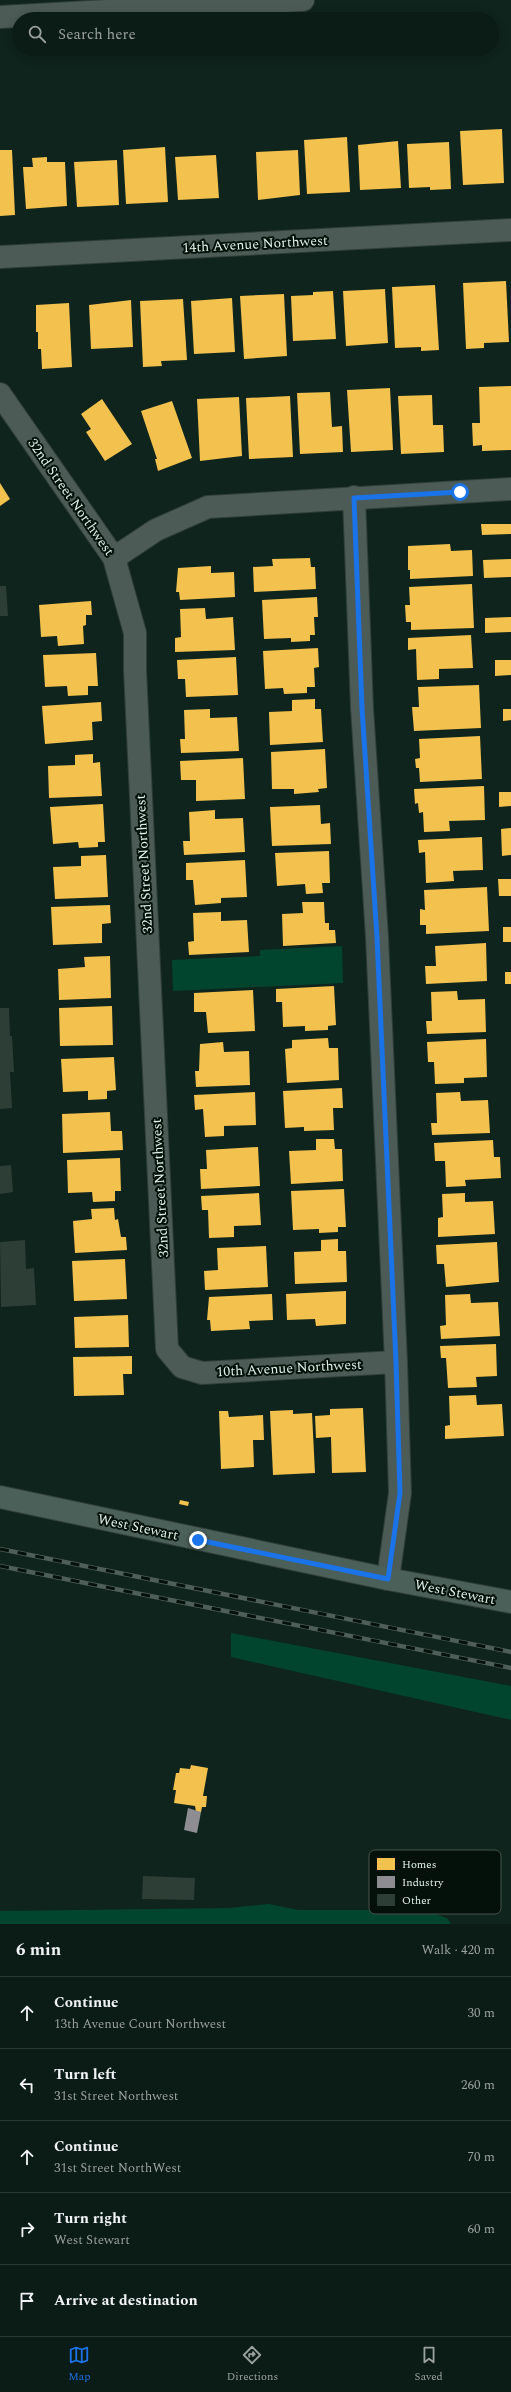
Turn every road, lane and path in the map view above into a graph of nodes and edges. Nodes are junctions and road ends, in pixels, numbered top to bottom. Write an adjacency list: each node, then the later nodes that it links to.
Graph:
1 (303, 0): 2 (street)
2 (76, 12)
3 (12, 15): 4 (street)
4 (0, 16)
5 (511, 230): 6 (street, 14th Avenue Northwest)
6 (0, 257)
7 (0, 394): 10 (street, 32nd Street Northwest)
8 (511, 489): 9 (street)
9 (354, 498): 10 (street); 11 (street)
10 (114, 558): 12 (street, 32nd Street Northwest)
11 (396, 1362): 12 (street, 10th Avenue Northwest); 14 (street)
12 (182, 1367)
13 (0, 1497): 14 (street, West Stewart)
14 (388, 1579): 15 (street, West Stewart)
15 (511, 1602)

